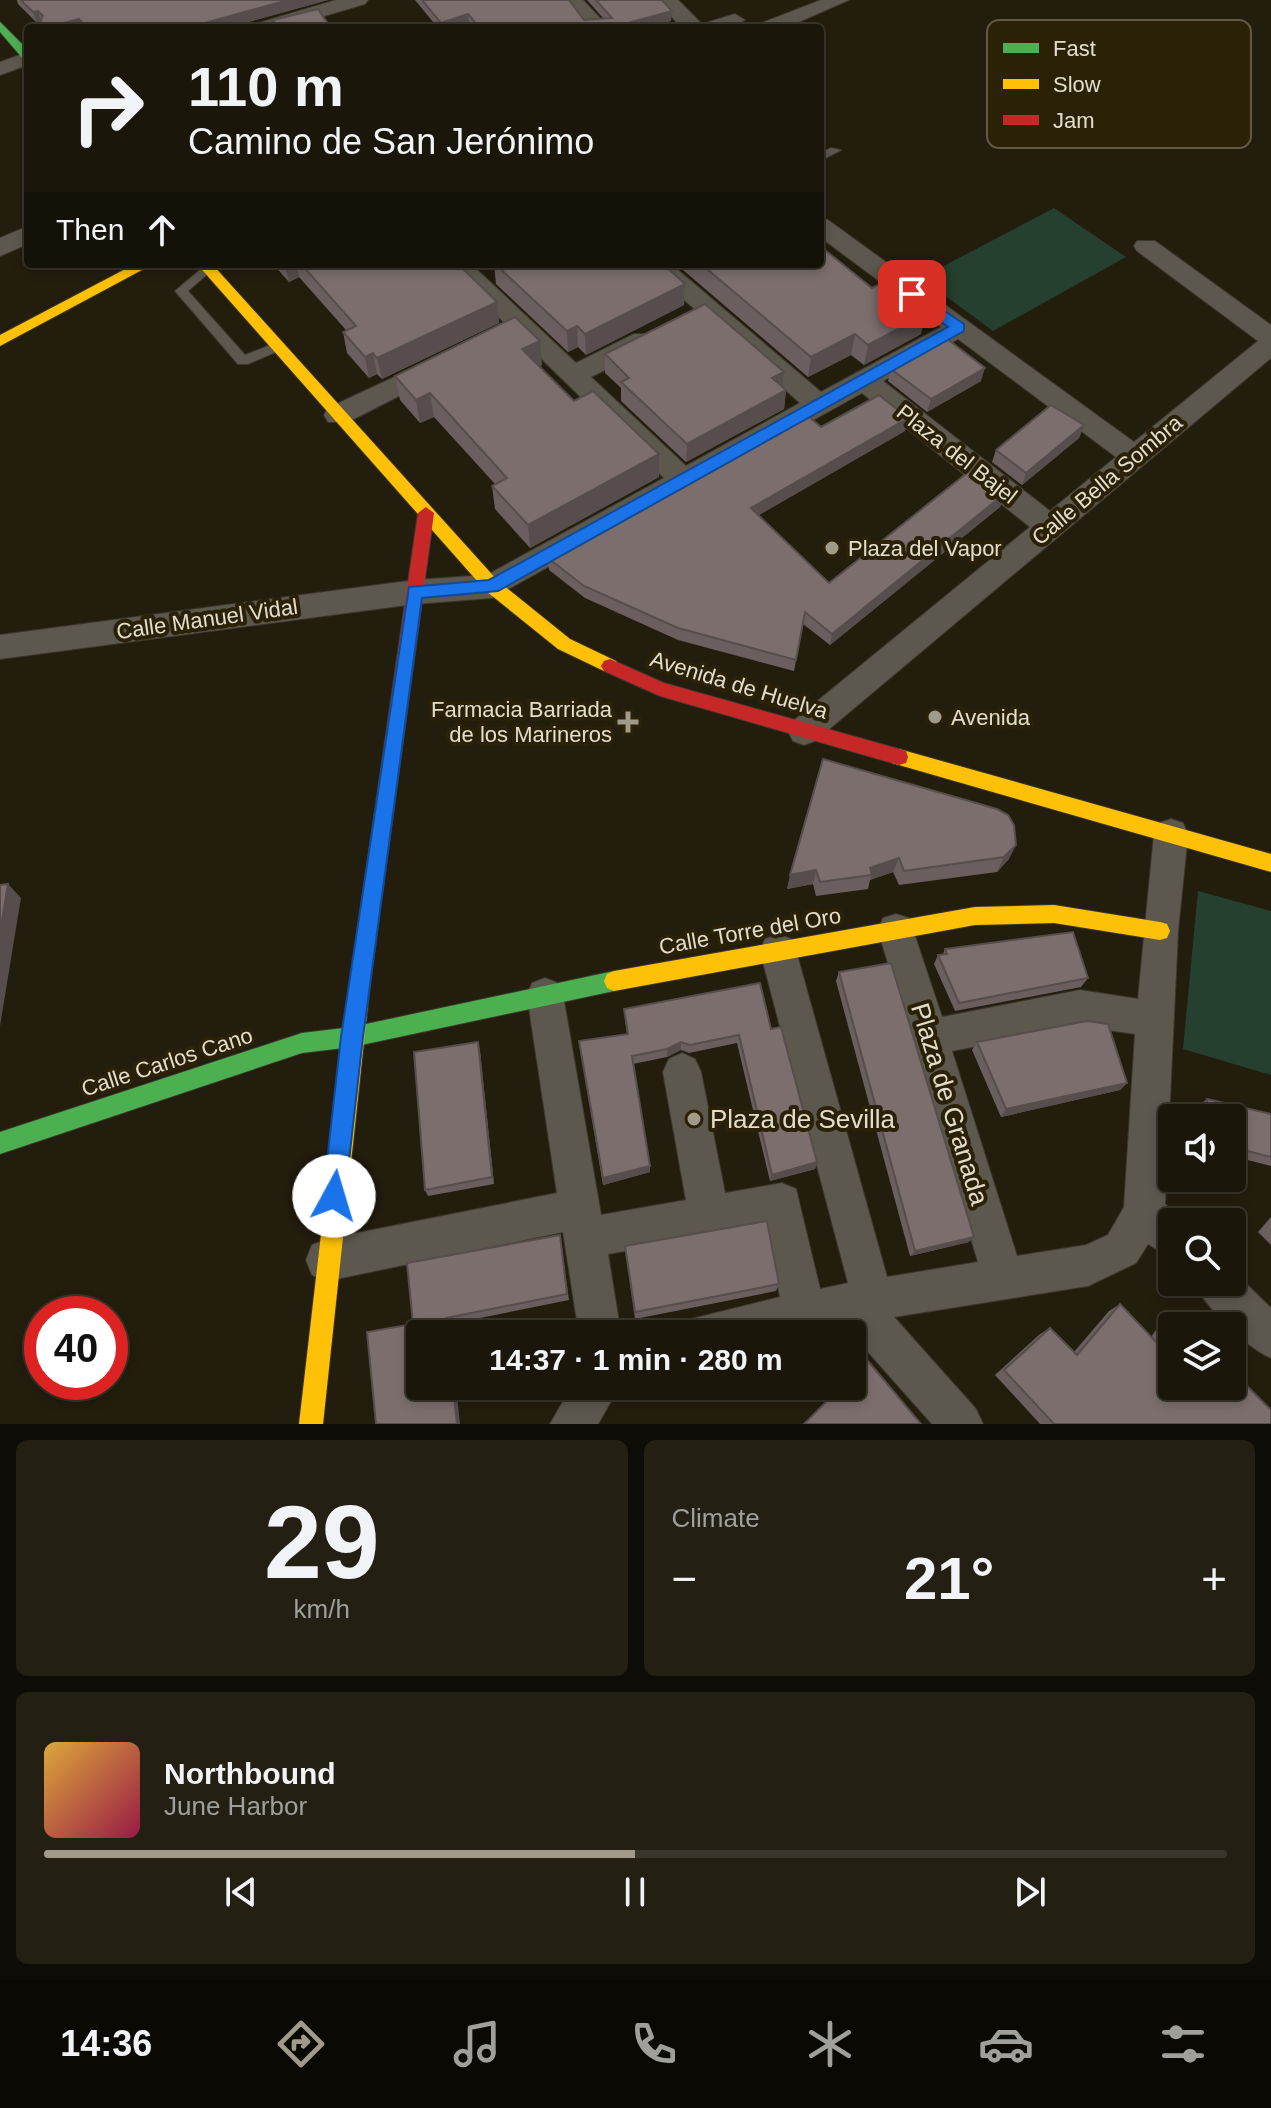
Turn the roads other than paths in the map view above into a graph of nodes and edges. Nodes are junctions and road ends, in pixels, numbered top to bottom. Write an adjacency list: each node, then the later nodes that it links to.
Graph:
1 (358, 0): 6 (street)
2 (572, 0): 7 (street)
3 (666, 0): 8 (street)
4 (839, 0): 10 (street)
5 (735, 20): 9 (street)
6 (276, 24)
7 (595, 24)
8 (690, 24)
9 (722, 24)
10 (776, 24)
11 (13, 31): 12 (street)
12 (24, 50)
13 (24, 59): 14 (street)
14 (0, 69)
15 (835, 150): 16 (lane)
16 (824, 156)
17 (824, 228): 28 (street)
18 (24, 236): 20 (street)
19 (1146, 246): 31 (street, Calle Bella Sombra)
20 (0, 248)
21 (138, 268): 29 (street)
22 (206, 268): 30 (lane)
23 (212, 268): 30 (street, Avenida de Huelva)
24 (661, 268): 27 (street)
25 (498, 270): 26 (street)
26 (465, 272): 33 (street)
27 (706, 308): 33 (street); 35 (street)
28 (958, 328): 34 (street); 37 (street)
29 (0, 341)
30 (278, 346): 36 (street, Avenida de Huelva)
31 (1269, 347): 37 (street, Calle Bella Sombra)
32 (460, 355): 36 (street)
33 (573, 375): 38 (street)
34 (863, 380): 35 (street); 40 (street, Plaza del Bajel)
35 (819, 405): 38 (street)
36 (338, 415): 39 (street, Avenida de Huelva)
37 (1135, 457): 40 (street, Calle Bella Sombra)
38 (683, 480): 41 (street)
39 (426, 513): 41 (street, Avenida de Huelva); 42 (street)
40 (1050, 527): 44 (street, Calle Bella Sombra)
41 (492, 586): 42 (street, Calle Manuel Vidal); 44 (street, Avenida de Huelva)
42 (415, 592): 43 (street, Calle Manuel Vidal); 52 (street)
43 (0, 647)
44 (804, 731): 45 (street, Avenida de Huelva)
45 (1171, 834): 46 (street, Avenida de Huelva); 48 (street)
46 (1271, 863)
47 (896, 930): 48 (street, Calle Torre del Oro); 49 (street, Calle Torre del Oro); 53 (street, Plaza de Granada)
48 (1160, 931): 51 (street)
49 (778, 951): 50 (street, Calle Torre del Oro); 62 (street)
50 (545, 995): 52 (street, Calle Torre del Oro); 57 (street)
51 (1154, 1019): 53 (street); 58 (street)
52 (352, 1037): 55 (street, Calle Carlos Cano); 59 (street)
53 (929, 1038): 60 (street, Plaza de Granada)
54 (682, 1072): 56 (street)
55 (0, 1143)
56 (709, 1216): 57 (street); 63 (street)
57 (582, 1223): 59 (street); 64 (street)
58 (1158, 1226): 60 (street)
59 (327, 1260): 68 (street)
60 (1004, 1279): 62 (street)
61 (1229, 1296): 66 (street)
62 (863, 1302): 63 (street); 70 (street)
63 (804, 1313): 65 (street)
64 (598, 1320)
65 (771, 1320)
66 (1271, 1337)
67 (588, 1400): 69 (street)
68 (311, 1424)
69 (572, 1424)
70 (961, 1424)

